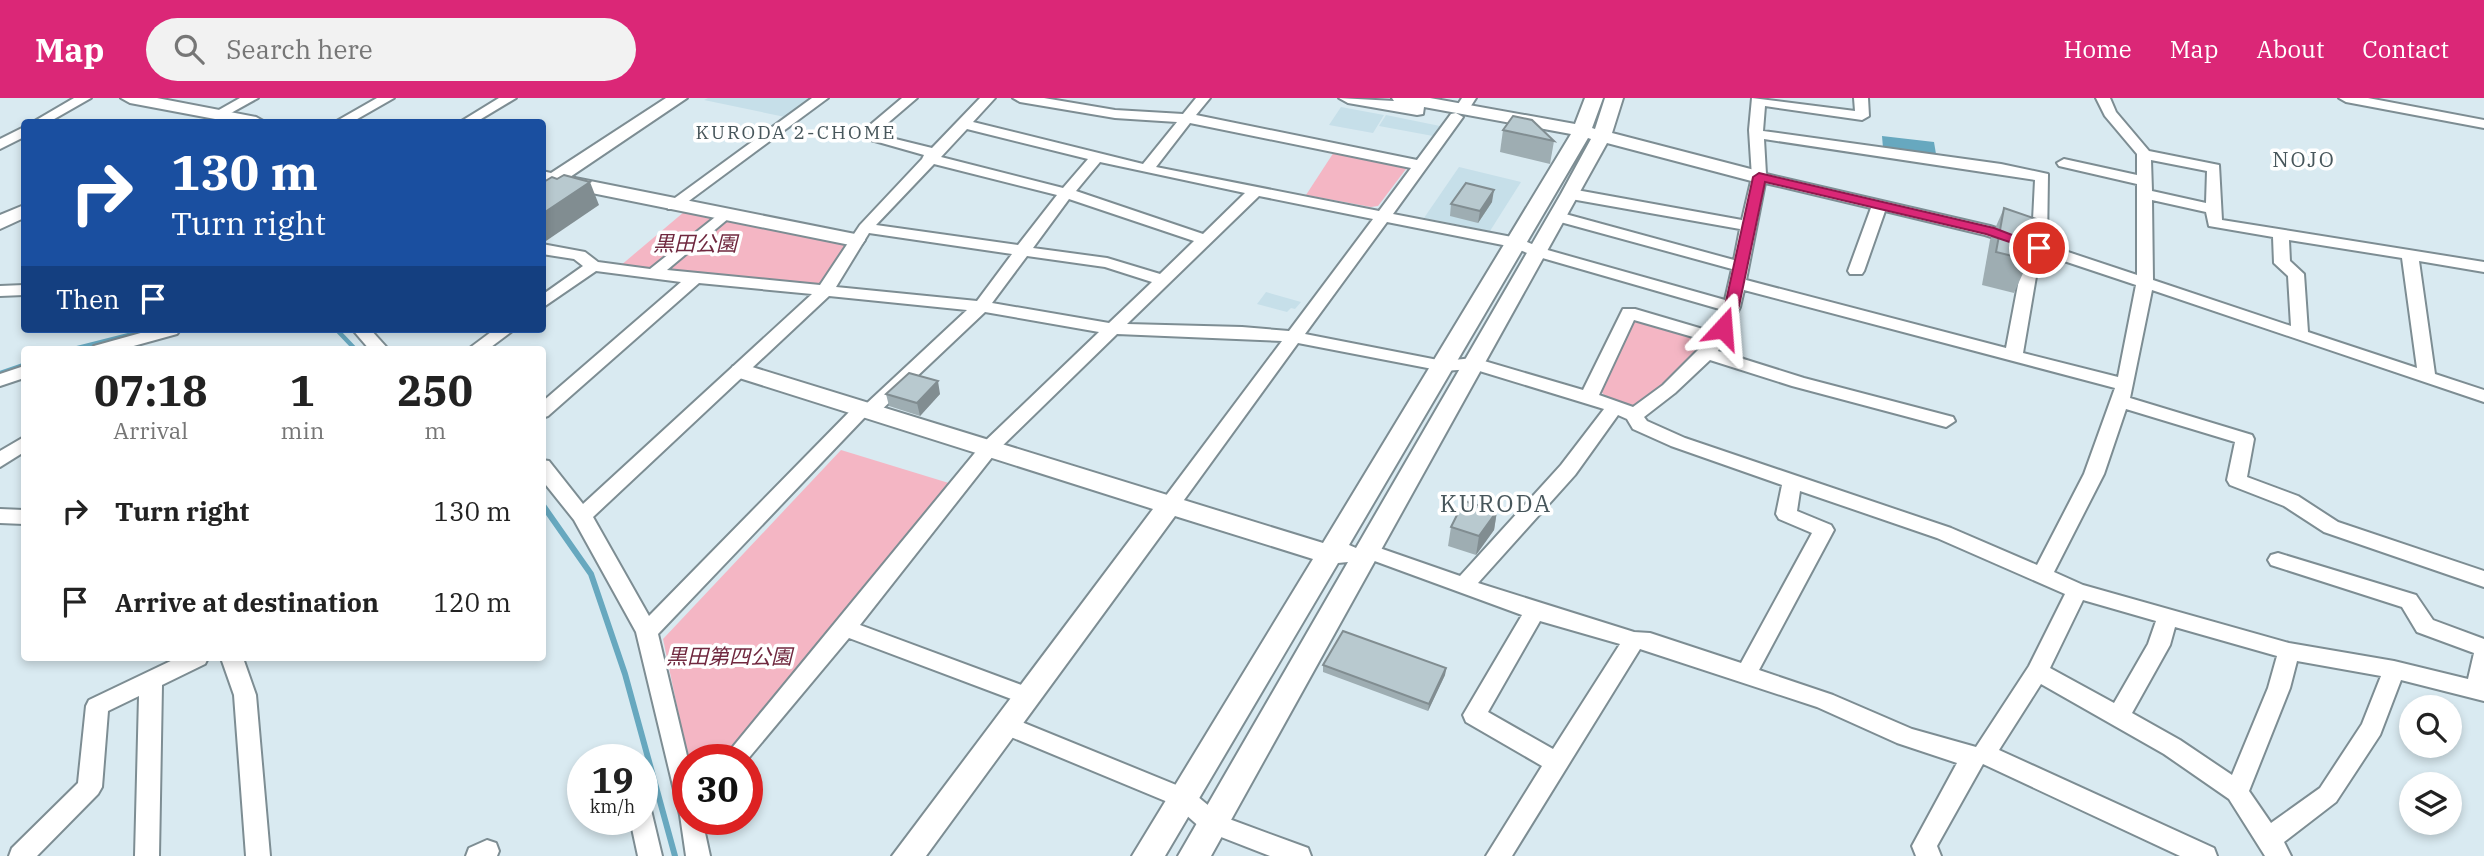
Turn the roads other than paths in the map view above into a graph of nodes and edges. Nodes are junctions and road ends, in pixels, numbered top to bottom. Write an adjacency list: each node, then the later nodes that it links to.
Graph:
1 (84, 98): 23 (street)
2 (130, 98): 21 (street)
3 (251, 98): 21 (street)
4 (387, 98): 24 (street)
5 (509, 98): 25 (street)
6 (653, 98): 39 (street)
7 (678, 98): 39 (street)
8 (821, 98): 44 (street)
9 (910, 98): 33 (street)
10 (988, 98): 26 (street)
11 (1020, 98): 22 (street)
12 (1203, 98): 22 (street)
13 (1348, 98): 20 (street)
14 (1401, 98): 20 (street)
15 (1598, 98): 30 (street)
16 (1861, 98): 19 (street)
17 (2103, 98): 32 (street)
18 (2346, 98): 27 (street)
19 (1760, 100): 29 (street)
20 (1462, 108): 30 (street); 36 (street)
21 (209, 118)
22 (1188, 118): 36 (street); 37 (street)
23 (46, 119)
24 (348, 119)
25 (472, 119)
26 (964, 124): 33 (street); 34 (street)
27 (2484, 124)
28 (21, 133): 31 (street)
29 (1757, 134): 38 (street); 56 (street)
30 (1590, 137): 38 (street); 43 (street); 57 (street)
31 (0, 145)
32 (2144, 154): 40 (street); 46 (street)
33 (931, 156): 42 (street); 53 (street)
34 (1097, 158): 37 (street); 42 (street)
35 (2064, 163): 40 (street)
36 (1420, 165): 49 (street)
37 (1146, 169): 41 (street)
38 (1759, 177): 45 (street); 52 (street)
39 (546, 179): 44 (street)
40 (2145, 188): 46 (street); 68 (street)
41 (1258, 190): 49 (street); 55 (street)
42 (1066, 193): 55 (street); 59 (street)
43 (1571, 194): 50 (street); 52 (street)
44 (673, 205): 48 (street)
45 (1880, 205): 56 (street); 63 (street)
46 (2214, 209): 54 (street)
47 (21, 212): 51 (street)
48 (724, 215): 53 (street); 64 (street)
49 (1383, 215): 57 (street); 80 (street)
50 (1558, 217): 57 (street); 65 (street)
51 (0, 223)
52 (1751, 226): 65 (street)
53 (860, 234): 59 (street); 71 (street)
54 (2281, 235): 60 (street); 79 (street)
55 (1206, 240): 67 (street)
56 (2036, 246): 68 (street); 85 (street)
57 (1528, 248): 74 (street); 86 (street); 87 (street)
58 (546, 250): 61 (street)
59 (1021, 251): 67 (street); 73 (street)
60 (2410, 256): 62 (street); 90 (street)
61 (593, 266): 64 (street); 72 (street)
62 (2484, 267)
63 (1856, 271)
64 (653, 274): 66 (street)
65 (1739, 275): 74 (street); 85 (street)
66 (695, 278): 71 (street); 96 (street)
67 (1161, 280): 75 (street)
68 (2144, 282): 79 (street); 92 (street)
69 (21, 290): 70 (street)
70 (0, 291)
71 (825, 291): 73 (street); 88 (street)
72 (546, 300)
73 (981, 306): 75 (street); 97 (street)
74 (1732, 306): 84 (street)
75 (1112, 328): 80 (street); 101 (street)
76 (160, 333): 81 (street)
77 (365, 333): 82 (street)
78 (500, 333): 83 (street)
79 (2300, 335): 90 (street)
80 (1293, 337): 87 (street); 105 (street)
81 (114, 346)
82 (376, 346)
83 (482, 346)
84 (1713, 346): 94 (street); 98 (street); 99 (street)
85 (2014, 358): 92 (street)
86 (1474, 363): 87 (street); 94 (street); 109 (street)
87 (1443, 366): 110 (street)
88 (741, 371): 97 (street); 107 (street)
89 (21, 373): 91 (street)
90 (2427, 377): 93 (street)
91 (0, 380)
92 (2122, 393): 112 (street); 113 (street)
93 (2484, 396)
94 (1588, 397): 95 (street)
95 (1615, 406): 98 (street); 114 (street)
96 (546, 408)
97 (866, 410): 101 (street); 119 (street)
98 (1634, 415): 104 (street)
99 (1947, 421)
100 (21, 445): 102 (street)
101 (990, 447): 105 (street); 118 (street)
102 (0, 461)
103 (546, 471): 107 (street)
104 (1792, 483): 112 (street); 128 (street)
105 (1169, 506): 110 (street); 131 (street)
106 (0, 516): 108 (street)
107 (582, 516): 119 (street)
108 (21, 517)
109 (1368, 551): 110 (street); 114 (street); 140 (street)
110 (1330, 555): 139 (street)
111 (2278, 560): 121 (street)
112 (2042, 576): 115 (street)
113 (2484, 579)
114 (1464, 585): 116 (street)
115 (2077, 592): 117 (street); 127 (street)
116 (1535, 611): 120 (street); 137 (street)
117 (2168, 616): 122 (street); 132 (street)
118 (845, 628): 131 (street); 135 (street)
119 (647, 632): 134 (street)
120 (1634, 640): 128 (street); 137 (street)
121 (2484, 648)
122 (2289, 651): 126 (street); 138 (street)
123 (2484, 654): 130 (street)
124 (191, 661): 129 (street)
125 (233, 661): 146 (street)
126 (2394, 670): 130 (street); 143 (street)
127 (2037, 671): 132 (street); 136 (street)
128 (1746, 674): 136 (street)
129 (152, 680): 144 (street); 145 (street)
130 (2484, 692)
131 (1027, 696): 133 (street)
132 (2118, 717): 138 (street)
133 (1007, 725): 139 (street); 149 (street)
134 (673, 744)
135 (747, 744)
136 (1978, 756): 154 (street); 155 (street)
137 (1556, 762): 153 (street)
138 (2237, 792): 143 (street)
139 (1183, 798): 140 (street); 150 (street)
140 (1212, 823): 151 (street); 152 (street)
141 (646, 835): 147 (street)
142 (693, 835): 148 (street)
143 (2274, 847)
144 (21, 856)
145 (147, 856)
146 (258, 856)
147 (650, 856)
148 (698, 856)
149 (908, 856)
150 (1148, 856)
151 (1194, 856)
152 (1299, 856)
153 (1498, 856)
154 (1928, 856)
155 (2205, 856)

